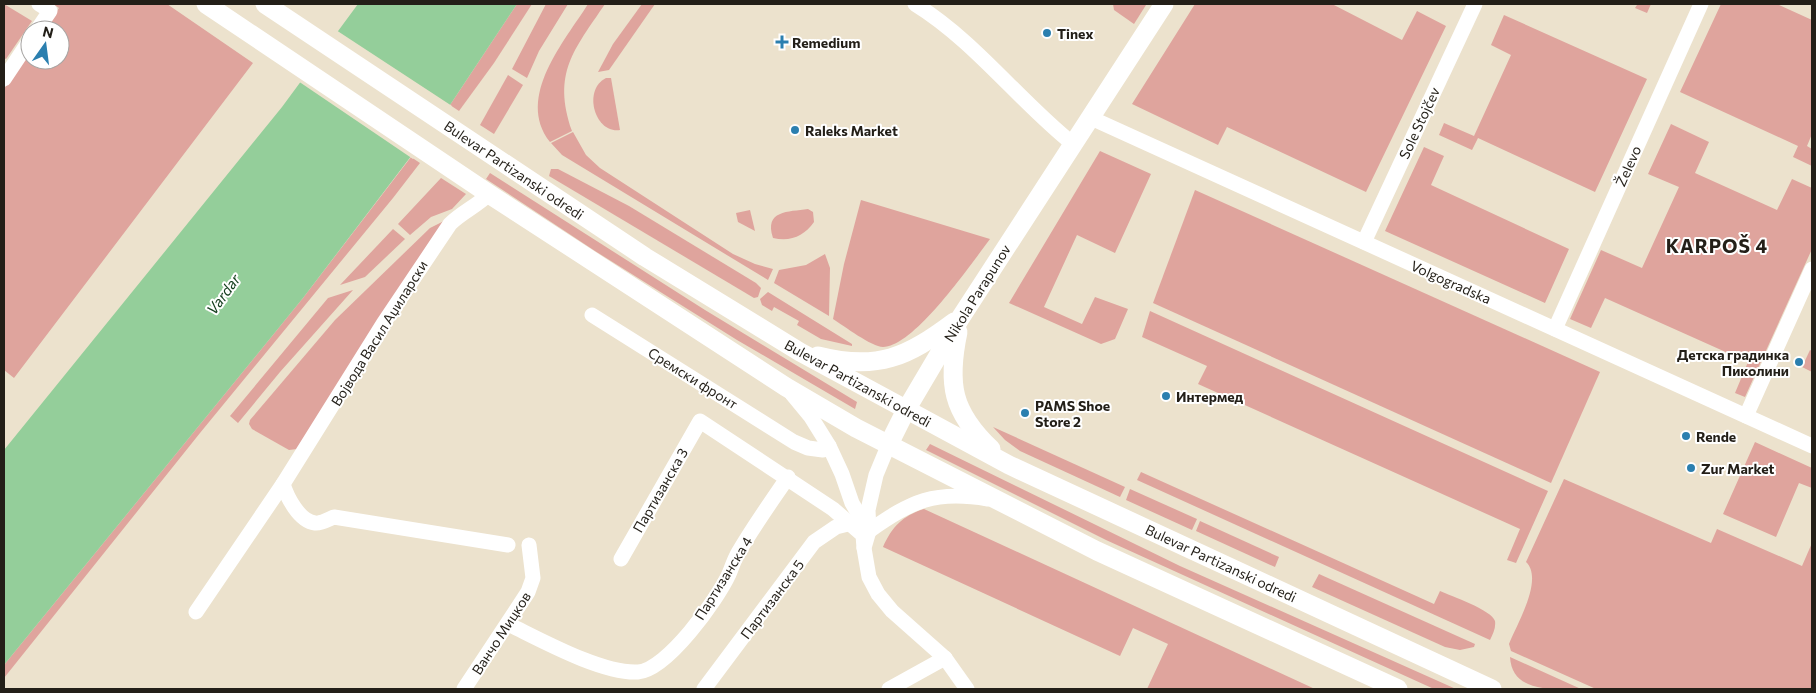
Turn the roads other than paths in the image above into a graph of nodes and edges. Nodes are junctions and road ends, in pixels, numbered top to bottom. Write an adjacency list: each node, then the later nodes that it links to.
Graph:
1 (206, 4): 13 (street)
2 (265, 4): 19 (street, Bulevar Partizanski odredi)
3 (915, 4): 12 (street)
4 (1164, 4): 11 (street, Nikola Parapunov)
5 (1475, 4): 14 (street, Sole Stojčev)
6 (1701, 4): 18 (street, Želevo)
7 (44, 7): 8 (street)
8 (40, 20)
9 (20, 55): 10 (street)
10 (4, 79)
11 (1090, 118): 12 (street, Nikola Parapunov); 14 (street, Volgogradska)
12 (1073, 144): 17 (street, Nikola Parapunov)
13 (489, 194): 20 (street); 28 (street, Војвода Васил Аџиларски)
14 (1364, 242): 18 (street, Volgogradska)
15 (1812, 269): 22 (street)
16 (592, 315): 23 (street, Сремски фронт)
17 (961, 317): 19 (street); 21 (street, Nikola Parapunov); 26 (street)
18 (1555, 329): 22 (street, Volgogradska)
19 (800, 352): 21 (street, Bulevar Partizanski odredi)
20 (786, 387): 23 (street); 24 (street)
21 (906, 410): 24 (street, Nikola Parapunov); 26 (street, Bulevar Partizanski odredi)
22 (1746, 416): 25 (street, Volgogradska)
23 (829, 446): 31 (street)
24 (888, 446): 29 (street); 31 (street)
25 (1812, 446)
26 (1009, 465): 44 (street, Bulevar Partizanski odredi)
27 (788, 477): 30 (street); 35 (street, Партизанска 3); 37 (street, Партизанска 4)
28 (283, 484): 32 (street); 36 (street, Војвода Васил Аџиларски)
29 (995, 500): 31 (street); 43 (street)
30 (852, 523): 34 (street); 40 (street, Партизанска 5)
31 (869, 531): 34 (street)
32 (508, 545)
33 (529, 545): 37 (street, Ванчо Мицков)
34 (864, 548): 38 (street)
35 (621, 559)
36 (196, 612)
37 (508, 624): 39 (street, Ванчо Мицков)
38 (945, 658): 41 (street); 42 (street)
39 (465, 689)
40 (704, 689)
41 (889, 689)
42 (967, 689)
43 (1398, 689)
44 (1492, 689)

